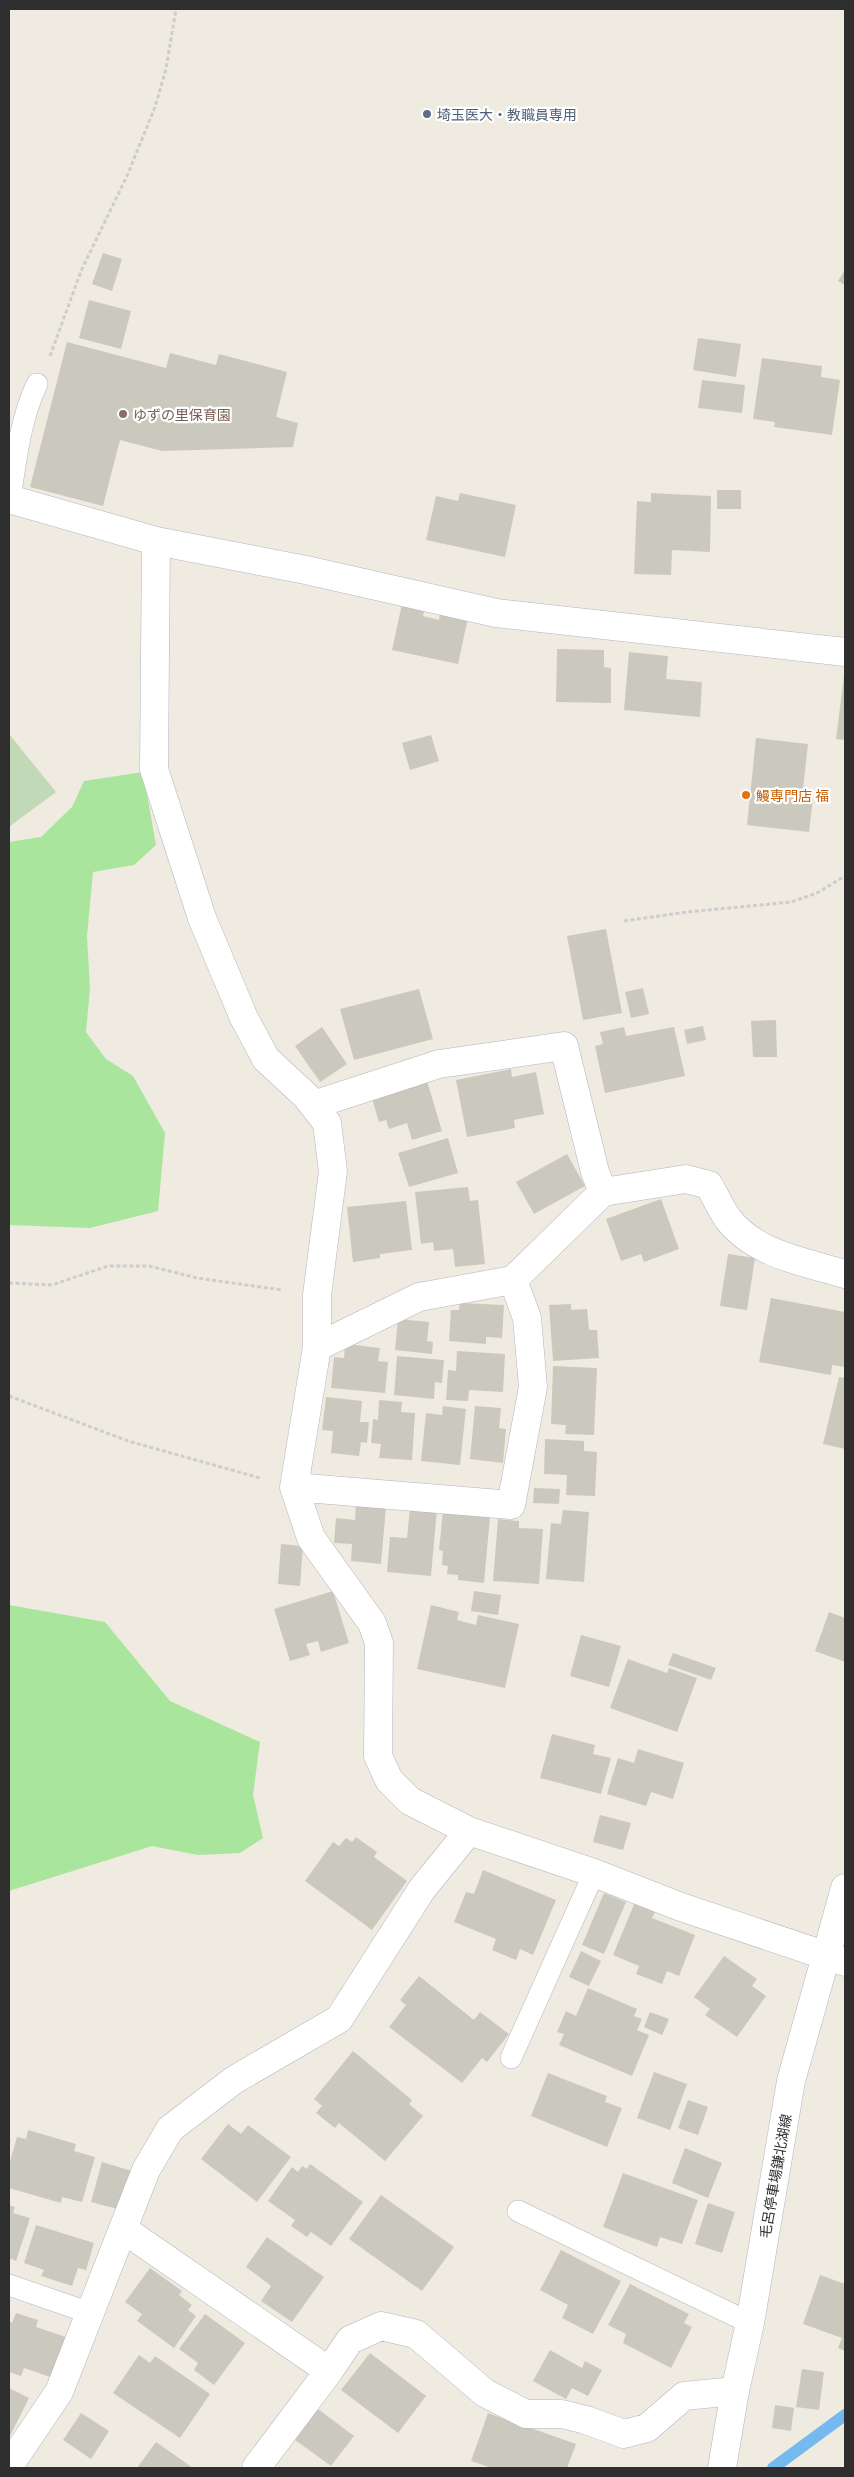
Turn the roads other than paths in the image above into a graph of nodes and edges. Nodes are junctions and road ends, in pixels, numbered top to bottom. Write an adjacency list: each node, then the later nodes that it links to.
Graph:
1 (37, 384): 2 (lane)
2 (9, 499): 3 (street)
3 (156, 541): 4 (street); 5 (street)
4 (845, 652)
5 (313, 1105): 6 (street); 9 (street)
6 (603, 1192): 7 (street); 8 (street)
7 (845, 1274)
8 (513, 1280): 9 (street); 10 (street)
9 (317, 1347): 10 (street)
10 (294, 1487): 11 (street)
11 (469, 1831): 12 (street); 17 (street)
12 (594, 1872): 14 (street); 15 (lane)
13 (845, 1888): 14 (street, 毛呂停車場鎌北湖線)
14 (836, 1958): 20 (street, 毛呂停車場鎌北湖線)
15 (511, 2058)
16 (518, 2211): 20 (lane)
17 (123, 2229): 19 (street); 21 (street)
18 (9, 2285): 19 (lane)
19 (90, 2313): 23 (street)
20 (750, 2323): 22 (street, 毛呂停車場鎌北湖線)
21 (329, 2371): 22 (street); 24 (street)
22 (735, 2391): 25 (street, 毛呂停車場鎌北湖線)
23 (9, 2466)
24 (256, 2468)
25 (722, 2468)

